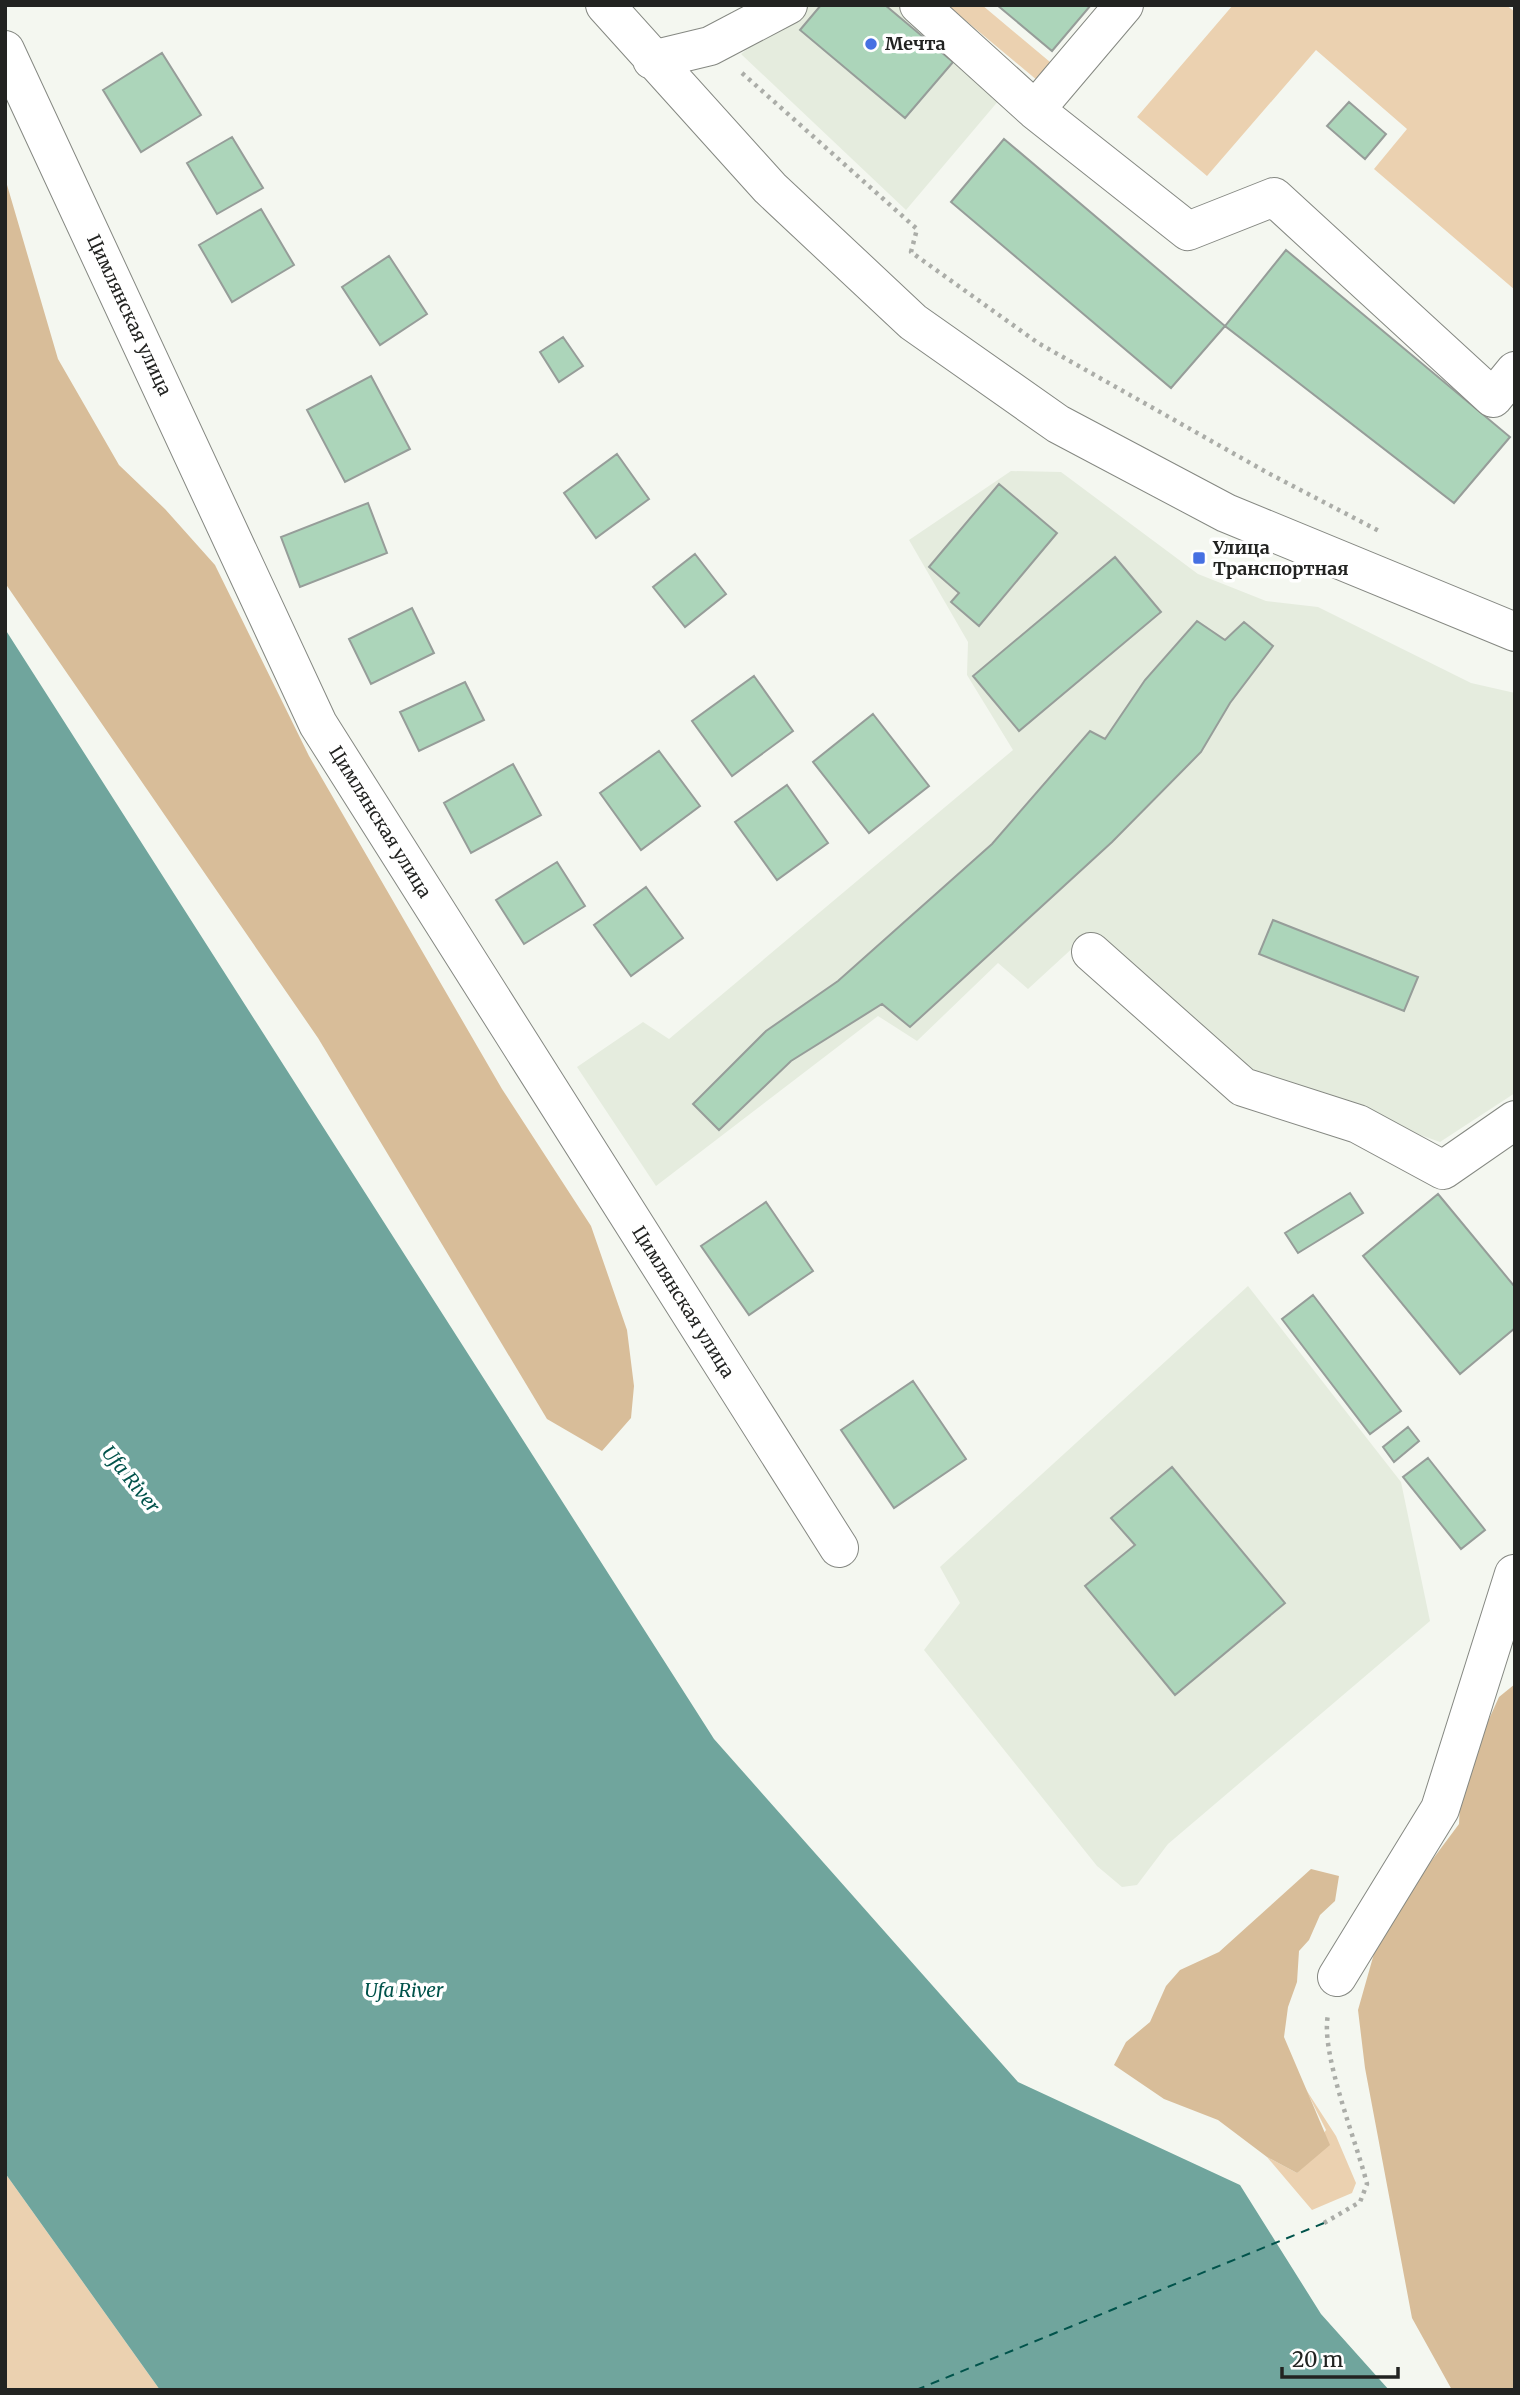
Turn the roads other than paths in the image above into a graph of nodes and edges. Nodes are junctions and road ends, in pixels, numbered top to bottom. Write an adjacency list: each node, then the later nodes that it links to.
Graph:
1 (605, 5): 6 (street)
2 (788, 5): 6 (street)
3 (919, 5): 7 (street)
4 (1124, 5): 7 (street)
5 (5, 50): 12 (street, Цимлянская улица)
6 (652, 60): 9 (street)
7 (1035, 110): 8 (street)
8 (1515, 371)
9 (1515, 632)
10 (1091, 952): 11 (street)
11 (1515, 1120)
12 (839, 1548)
13 (1515, 1573): 14 (street)
14 (1336, 1977)

